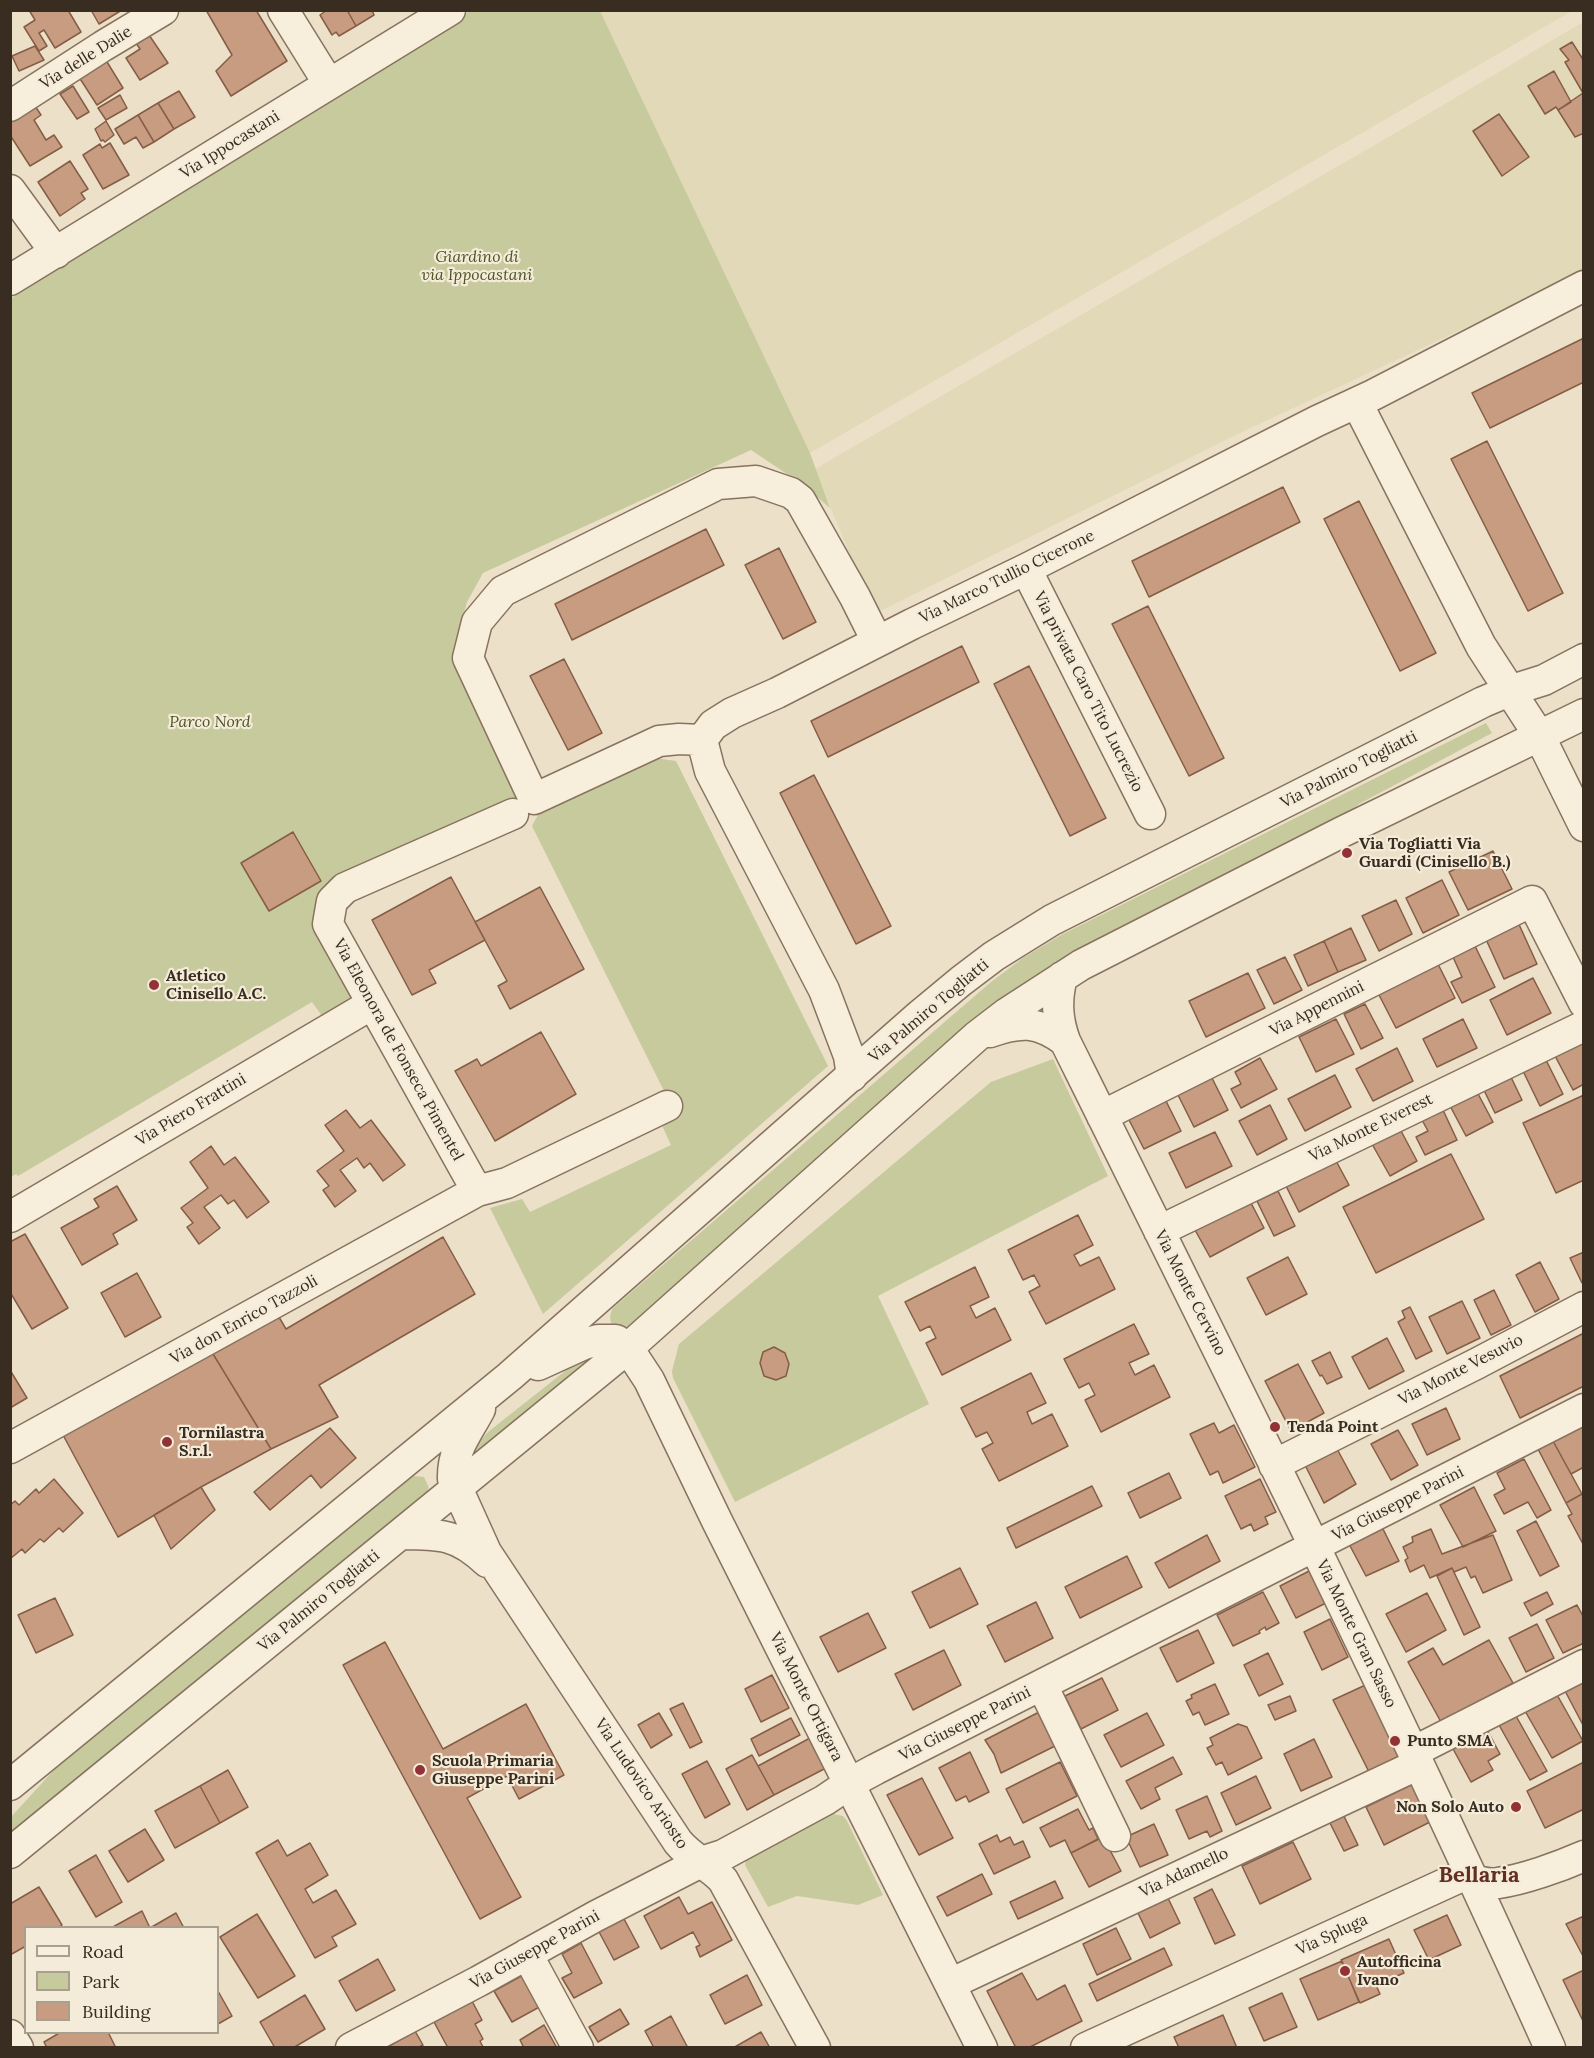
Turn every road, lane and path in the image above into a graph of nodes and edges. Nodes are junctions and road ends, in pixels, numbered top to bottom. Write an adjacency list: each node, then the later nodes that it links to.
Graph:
1 (163, 10): 5 (street, Via delle Dalie)
2 (283, 10): 4 (street)
3 (450, 10): 4 (street, Via Ippocastani)
4 (329, 84): 7 (street, Via Ippocastani)
5 (10, 106)
6 (10, 190): 7 (street)
7 (56, 253): 8 (street, Via Ippocastani)
8 (10, 280)
9 (1584, 286): 10 (street, Via Marco Tullio Cicerone)
10 (1357, 403): 11 (street, Via Marco Tullio Cicerone); 14 (street)
11 (1026, 569): 12 (street, Via Marco Tullio Cicerone); 19 (street, Via privata Caro Tito Lucrezio)
12 (877, 641): 17 (street, Via Marco Tullio Cicerone); 17 (street)
13 (1584, 659): 14 (street, Via Palmiro Togliatti)
14 (1509, 691): 16 (street); 27 (street, Via Palmiro Togliatti)
15 (1584, 714): 16 (street, Via Palmiro Togliatti)
16 (1540, 737): 20 (street); 21 (street, Via Palmiro Togliatti)
17 (702, 740): 27 (street)
18 (513, 814): 23 (street, Via Eleonora de Fonseca Pimentel)
19 (1150, 814)
20 (1584, 826)
21 (1062, 977): 25 (street, Via Palmiro Togliatti); 26 (street, Via Monte Cervino)
22 (1584, 1003): 29 (street, Via Appennini)
23 (372, 1004): 30 (street, Via Eleonora de Fonseca Pimentel); 31 (street, Via Piero Frattini)
24 (1584, 1026): 32 (street, Via Monte Everest)
25 (977, 1036): 26 (street); 34 (street, Via Palmiro Togliatti)
26 (1065, 1041): 29 (street, Via Monte Cervino)
27 (852, 1077): 35 (street, Via Palmiro Togliatti)
28 (667, 1106): 30 (street)
29 (1102, 1116): 32 (street, Via Monte Cervino)
30 (477, 1191): 38 (street, Via don Enrico Tazzoli)
31 (10, 1217)
32 (1159, 1231): 39 (street, Via Monte Cervino)
33 (1584, 1307): 39 (street, Via Monte Vesuvio)
34 (628, 1348): 35 (street, Via Palmiro Togliatti); 40 (street, Via Palmiro Togliatti); 47 (street, Via Monte Ortigara)
35 (510, 1376): 36 (street, Via Palmiro Togliatti)
36 (487, 1396): 40 (street, Via Ludovico Ariosto); 48 (street, Via Palmiro Togliatti)
37 (1584, 1409): 42 (street, Via Giuseppe Parini)
38 (10, 1448)
39 (1274, 1465): 42 (street, Via Monte Cervino)
40 (457, 1488): 41 (street, Via Palmiro Togliatti); 43 (street, Via Ludovico Ariosto)
41 (401, 1534): 43 (street, Via Ludovico Ariosto); 50 (street, Via Palmiro Togliatti)
42 (1314, 1546): 45 (street, Via Giuseppe Parini); 46 (street, Via Monte Gran Sasso)
43 (504, 1579): 52 (street, Via Ludovico Ariosto)
44 (1584, 1665): 46 (street, Via Adamello)
45 (1042, 1685): 47 (street, Via Giuseppe Parini); 49 (street)
46 (1416, 1758): 53 (street, Via Monte Gran Sasso); 55 (street, Via Adamello)
47 (850, 1783): 52 (street, Via Giuseppe Parini); 55 (street, Via Monte Ortigara)
48 (10, 1785)
49 (1115, 1836)
50 (10, 1853)
51 (1584, 1856): 53 (street, Via Spluga)
52 (701, 1862): 54 (street, Via Giuseppe Parini); 60 (street, Via Ludovico Ariosto)
53 (1475, 1881): 62 (street, Via Spluga); 63 (street, Via Monte Gran Sasso)
54 (526, 1954): 58 (street, Via Giuseppe Parini); 59 (street)
55 (950, 1984): 61 (street, Via Monte Ortigara)
56 (10, 2035): 57 (street)
57 (18, 2048)
58 (351, 2048)
59 (578, 2048)
60 (814, 2048)
61 (982, 2048)
62 (1086, 2048)
63 (1550, 2048)

